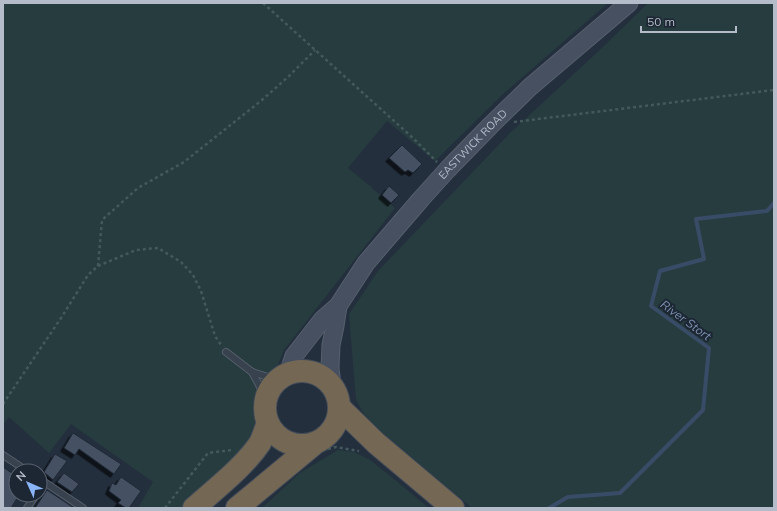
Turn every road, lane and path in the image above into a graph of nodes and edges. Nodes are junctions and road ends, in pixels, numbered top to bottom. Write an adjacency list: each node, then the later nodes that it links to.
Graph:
1 (263, 3): 3 (path)
2 (629, 3): 5 (street, EASTWICK ROAD)
3 (315, 50): 6 (path); 7 (path)
4 (774, 90): 5 (path)
5 (491, 125): 6 (street, EASTWICK ROAD)
6 (448, 169): 8 (street, EASTWICK ROAD)
7 (98, 266): 9 (path); 14 (path)
8 (338, 306): 11 (street, EASTWICK ROAD); 12 (street, EASTWICK ROAD)
9 (226, 352): 10 (lane)
10 (252, 372): 11 (lane); 13 (lane)
11 (284, 376): 12 (highway); 13 (highway)
12 (332, 385): 15 (highway)
13 (266, 398): 16 (highway)
14 (3, 404)
15 (340, 408): 17 (highway); 18 (highway)
16 (268, 423): 17 (highway); 25 (highway)
17 (324, 442): 18 (highway); 18 (path); 26 (highway)
18 (367, 447): 27 (highway)
19 (235, 450): 24 (path)
20 (3, 455): 21 (lane)
21 (15, 463)
22 (48, 485): 23 (lane)
23 (83, 508)
24 (165, 508)
25 (194, 508)
26 (237, 508)
27 (453, 508)

